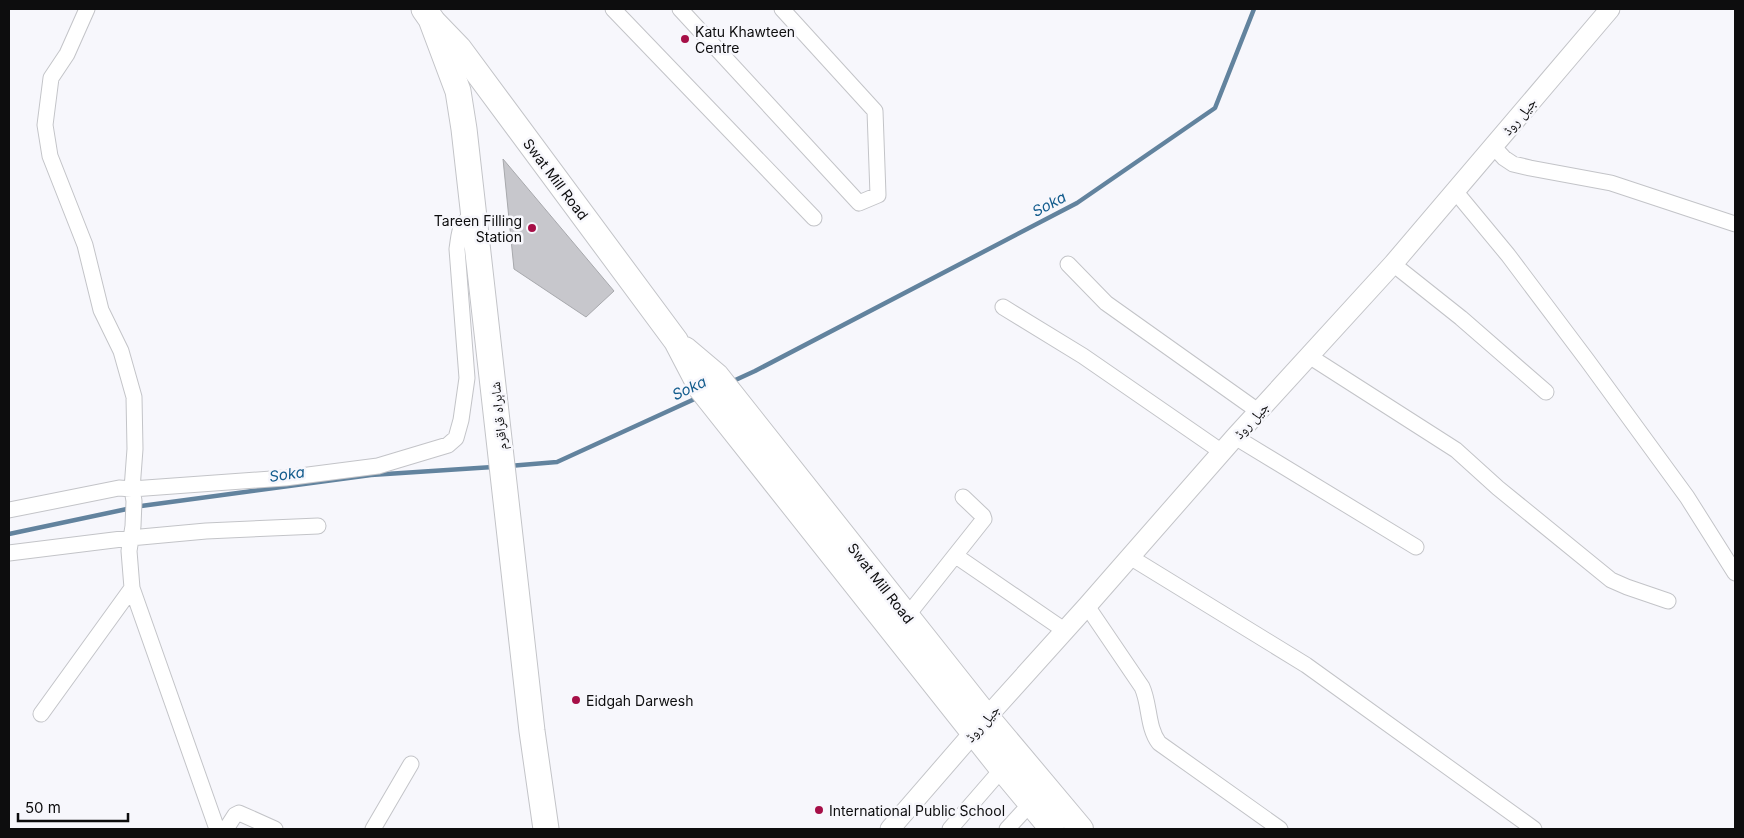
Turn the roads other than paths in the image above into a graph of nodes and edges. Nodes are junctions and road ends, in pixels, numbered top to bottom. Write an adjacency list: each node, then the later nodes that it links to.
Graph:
1 (87, 9): 21 (street)
2 (613, 9): 10 (street)
3 (680, 9): 4 (street)
4 (782, 9)
5 (1610, 9): 7 (street, جیل روڈ)
6 (428, 14): 9 (highway, شاہراہ قراقرم); 18 (main road, Swat Mill Road)
7 (1493, 146): 8 (street, جیل روڈ); 11 (street)
8 (1455, 191): 13 (street, جیل روڈ); 30 (street)
9 (475, 213): 21 (street); 45 (highway, شاہراہ قراقرم)
10 (814, 218)
11 (1735, 224)
12 (1068, 264): 17 (street)
13 (1393, 264): 15 (street, جیل روڈ); 16 (street)
14 (1003, 307): 20 (street)
15 (1309, 356): 17 (street, جیل روڈ); 32 (street)
16 (1546, 392)
17 (1258, 411): 19 (street, جیل روڈ)
18 (746, 430): 34 (main road, Swat Mill Road); 37 (main road, Swat Mill Road)
19 (1235, 437): 20 (street, جیل روڈ); 26 (street)
20 (1222, 452): 29 (street, جیل روڈ)
21 (133, 495): 23 (street); 25 (street)
22 (963, 497): 28 (street)
23 (9, 510)
24 (318, 526): 25 (street)
25 (132, 532): 27 (street); 31 (street)
26 (1416, 546)
27 (9, 553)
28 (956, 556): 34 (street); 35 (street)
29 (1130, 557): 33 (street, جیل روڈ); 52 (street)
30 (1735, 573)
31 (132, 588): 36 (street); 41 (street)
32 (1668, 601)
33 (1087, 606): 35 (street, جیل روڈ); 51 (street)
34 (907, 616): 37 (main road, Swat Mill Road)
35 (1064, 630): 37 (street, جیل روڈ)
36 (41, 714)
37 (980, 724): 39 (main road, Swat Mill Road); 46 (street, جیل روڈ); 50 (main road, Swat Mill Road)
38 (411, 764): 44 (street)
39 (1002, 769): 40 (main road, Swat Mill Road); 47 (street)
40 (1031, 804): 48 (street); 49 (main road, Swat Mill Road)
41 (217, 829)
42 (226, 829): 43 (street)
43 (275, 829)
44 (373, 829)
45 (546, 829)
46 (890, 829)
47 (950, 829)
48 (1006, 829)
49 (1052, 829)
50 (1081, 829)
51 (1280, 829)
52 (1534, 829)

